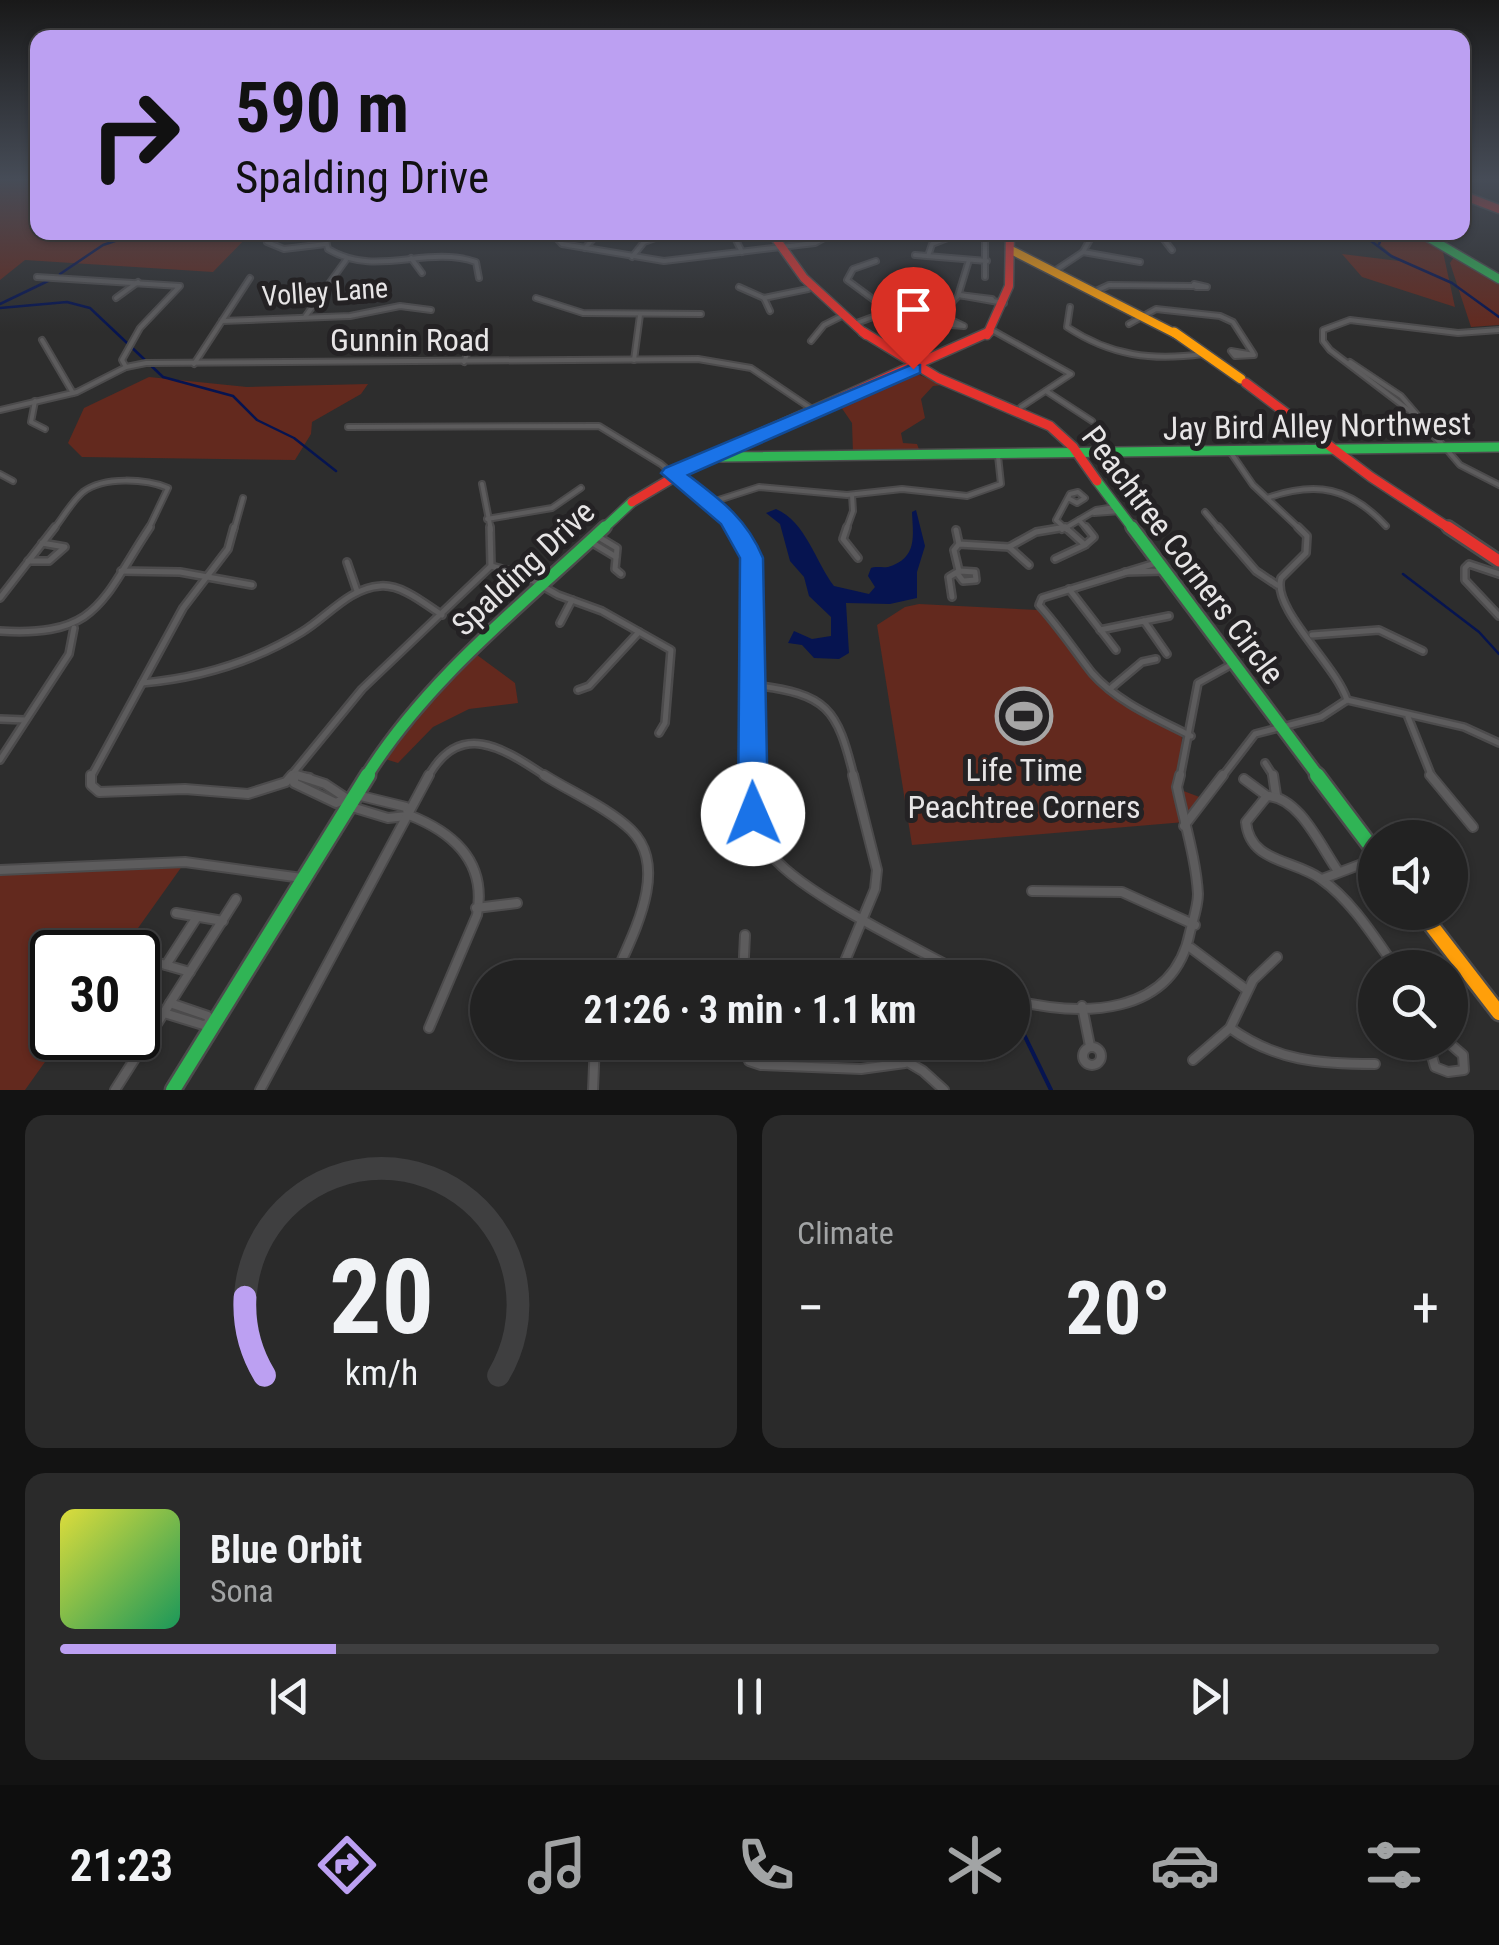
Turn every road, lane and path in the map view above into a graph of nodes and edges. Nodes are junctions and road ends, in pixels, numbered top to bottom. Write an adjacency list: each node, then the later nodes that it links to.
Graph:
1 (325, 240): 16 (street)
2 (555, 240): 17 (street)
3 (592, 240): 17 (street)
4 (650, 240): 25 (street)
5 (736, 240): 21 (street)
6 (775, 240): 18 (main road, Peachtree Corners Circle)
7 (820, 240): 18 (street)
8 (943, 240): 24 (street)
9 (986, 240): 30 (street)
10 (1011, 240): 20 (main road)
11 (1090, 240): 22 (street)
12 (1164, 240): 19 (street)
13 (1433, 240): 34 (main road)
14 (1442, 240): 34 (main road)
15 (267, 242): 16 (street)
16 (326, 244): 27 (street)
17 (585, 248): 25 (street)
18 (779, 248): 21 (street); 43 (main road, Peachtree Corners Circle)
19 (1172, 250)
20 (1013, 251): 32 (main road); 49 (main road)
21 (742, 252): 25 (street)
22 (1083, 252): 31 (street); 32 (street)
23 (915, 255): 24 (street)
24 (928, 256): 28 (street)
25 (632, 257)
26 (412, 258): 27 (street); 33 (street); 38 (street)
27 (346, 260): 58 (street)
28 (969, 260): 30 (street); 45 (street)
29 (876, 261): 52 (street)
30 (987, 261): 36 (street)
31 (1140, 262)
32 (1056, 270): 44 (main road)
33 (422, 273)
34 (1499, 276)
35 (37, 277): 40 (street)
36 (985, 277)
37 (250, 278): 60 (street)
38 (479, 278)
39 (917, 281): 52 (street)
40 (138, 282): 46 (street); 76 (street)
41 (1193, 286): 44 (street)
42 (740, 287): 48 (street)
43 (808, 289): 48 (street); 56 (main road, Peachtree Corners Circle)
44 (1096, 291): 57 (main road)
45 (960, 295): 49 (street); 59 (street)
46 (116, 298)
47 (536, 298): 55 (street)
48 (764, 298): 53 (street)
49 (1004, 303): 64 (main road)
50 (1070, 307): 71 (street)
51 (431, 310): 58 (street, Volley Lane)
52 (889, 311): 61 (street)
53 (770, 312)
54 (700, 314): 55 (street)
55 (640, 315): 72 (street)
56 (842, 316): 61 (main road, Peachtree Corners Circle); 69 (street)
57 (1143, 316): 63 (street); 70 (street); 71 (main road)
58 (306, 317): 60 (street, Volley Lane)
59 (945, 317): 62 (street); 62 (street)
60 (222, 320): 74 (street)
61 (854, 324): 75 (main road, Peachtree Corners Circle)
62 (938, 324): 66 (street)
63 (1129, 324)
64 (992, 330): 75 (main road, Spalding Drive); 77 (street)
65 (1499, 330): 86 (street)
66 (925, 334)
67 (474, 335): 73 (street)
68 (42, 340): 78 (street)
69 (811, 341)
70 (1253, 353)
71 (1206, 354): 88 (main road)
72 (634, 360): 73 (street, Gunnin Road); 82 (street, Gunnin Road)
73 (464, 362): 74 (street, Gunnin Road)
74 (194, 364): 76 (street, Gunnin Road)
75 (918, 367): 80 (main road, Peachtree Corners Circle); 82 (main road, Spalding Drive)
76 (126, 368): 78 (street, Gunnin Road)
77 (1046, 391): 80 (street); 83 (street)
78 (73, 393): 79 (street, Gunnin Road)
79 (35, 402): 81 (street, Gunnin Road); 85 (street)
80 (1021, 408): 91 (main road, Peachtree Corners Circle)
81 (0, 410)
82 (814, 411): 89 (main road, Spalding Drive)
83 (1092, 421)
84 (348, 427): 93 (street)
85 (45, 429)
86 (1445, 448): 87 (main road, Jay Bird Alley Northwest); 88 (main road, Jay Bird Alley Northwest); 97 (street)
87 (1499, 448)
88 (1335, 450): 90 (main road, Jay Bird Alley Northwest); 119 (main road)
89 (717, 453): 92 (main road, Jay Bird Alley Northwest); 93 (main road, Spalding Drive)
90 (1231, 453): 91 (main road, Jay Bird Alley Northwest); 102 (street)
91 (1079, 454): 92 (main road, Jay Bird Alley Northwest); 104 (main road, Peachtree Corners Circle)
92 (998, 456): 99 (street)
93 (672, 473): 103 (street); 111 (main road, Spalding Drive)
94 (0, 474): 95 (street)
95 (13, 482)
96 (482, 484): 106 (street)
97 (1499, 485)
98 (581, 488): 106 (street)
99 (852, 495): 103 (street); 116 (street)
100 (243, 498): 127 (street)
101 (1068, 498): 109 (street)
102 (1268, 498): 108 (street); 130 (street)
103 (710, 503): 152 (street)
104 (1119, 508): 107 (street); 123 (main road, Peachtree Corners Circle)
105 (1205, 512): 130 (street)
106 (487, 519): 122 (street)
107 (1079, 520): 109 (street); 114 (street)
108 (1386, 526)
109 (1064, 529): 114 (street); 115 (street)
110 (956, 530): 113 (street)
111 (592, 537): 125 (street); 129 (main road, Spalding Drive)
112 (41, 543): 118 (street); 118 (street); 124 (street)
113 (959, 544): 115 (street); 133 (street)
114 (1085, 544): 117 (street)
115 (1010, 546): 121 (street)
116 (858, 558)
117 (1055, 559)
118 (28, 561): 134 (street)
119 (1499, 561)
120 (347, 562): 132 (street)
121 (1029, 565)
122 (490, 566): 129 (street); 136 (street)
123 (1162, 566): 131 (street); 150 (main road, Peachtree Corners Circle)
124 (121, 571): 127 (street); 141 (street)
125 (621, 574)
126 (1499, 574): 138 (street)
127 (208, 576): 128 (street); 151 (street)
128 (252, 585)
129 (542, 585): 135 (street); 168 (main road, Spalding Drive)
130 (1277, 586): 145 (street)
131 (1068, 588): 142 (street); 153 (street)
132 (358, 592): 136 (street); 151 (street)
133 (952, 597)
134 (0, 598)
135 (572, 600): 140 (street); 144 (street)
136 (442, 615): 165 (street)
137 (1169, 616): 139 (street)
138 (1499, 616)
139 (1144, 621): 142 (street); 148 (street)
140 (560, 623)
141 (74, 628): 143 (street); 158 (street)
142 (1100, 630): 146 (street)
143 (0, 631)
144 (639, 632): 154 (street); 160 (street)
145 (1310, 636): 147 (street); 155 (street)
146 (1116, 650)
147 (1423, 651)
148 (1166, 654)
149 (1156, 659): 153 (street)
150 (1234, 663): 159 (main road, Peachtree Corners Circle); 161 (street)
151 (142, 683): 165 (street)
152 (752, 685): 186 (street); 186 (street)
153 (1111, 688): 161 (street)
154 (578, 690)
155 (1347, 700): 156 (street); 159 (street)
156 (1408, 716): 162 (street); 173 (street)
157 (0, 719): 158 (street)
158 (25, 720): 163 (street)
159 (1282, 726): 172 (street); 174 (main road, Peachtree Corners Circle)
160 (659, 734)
161 (1191, 736): 172 (street)
162 (1498, 740)
163 (0, 760)
164 (1265, 763): 167 (street)
165 (294, 776): 168 (street); 168 (street)
166 (1244, 779): 167 (street)
167 (1272, 796): 177 (street); 179 (street)
168 (349, 800): 169 (street); 170 (street); 178 (main road, Spalding Drive)
169 (382, 802): 170 (street); 171 (street)
170 (376, 814): 171 (street)
171 (409, 815): 183 (street); 194 (street); 223 (street)
172 (1184, 826): 188 (street)
173 (1473, 827)
174 (1358, 832)
175 (1358, 863): 177 (street)
176 (0, 870): 178 (street)
177 (1338, 871): 179 (street)
178 (302, 878): 208 (main road, Spalding Drive)
179 (1321, 879): 192 (street)
180 (1032, 891): 188 (street)
181 (236, 899): 187 (street)
182 (517, 903): 183 (street)
183 (476, 908): 209 (street)
184 (176, 913): 185 (street)
185 (197, 917): 187 (street); 199 (street)
186 (864, 917): 196 (street); 197 (street)
187 (222, 921): 200 (street)
188 (1195, 925): 191 (street)
189 (1435, 930): 206 (main road)
190 (746, 935): 195 (street)
191 (1191, 948): 201 (street); 204 (street)
192 (1383, 950)
193 (1277, 957): 201 (street)
194 (621, 960)
195 (744, 960)
196 (846, 960)
197 (939, 960)
198 (160, 963): 199 (street)
199 (166, 965): 200 (street)
200 (190, 972): 202 (street)
201 (1247, 990): 210 (street)
202 (170, 1003): 205 (street); 208 (street)
203 (1030, 1004): 204 (street)
204 (1082, 1006): 211 (street)
205 (164, 1012): 207 (street); 208 (street)
206 (1499, 1014)
207 (160, 1018)
208 (211, 1022): 222 (main road, Spalding Drive)
209 (429, 1028)
210 (1230, 1028): 216 (street); 220 (street)
211 (1090, 1046)
212 (134, 1060): 221 (street)
213 (594, 1060): 224 (street)
214 (749, 1060): 219 (street)
215 (901, 1060): 219 (street)
216 (1193, 1060)
217 (1433, 1060): 218 (street)
218 (1464, 1060)
219 (905, 1063): 225 (street)
220 (1375, 1064)
221 (115, 1090)
222 (174, 1090)
223 (260, 1090)
224 (593, 1090)
225 (944, 1090)

